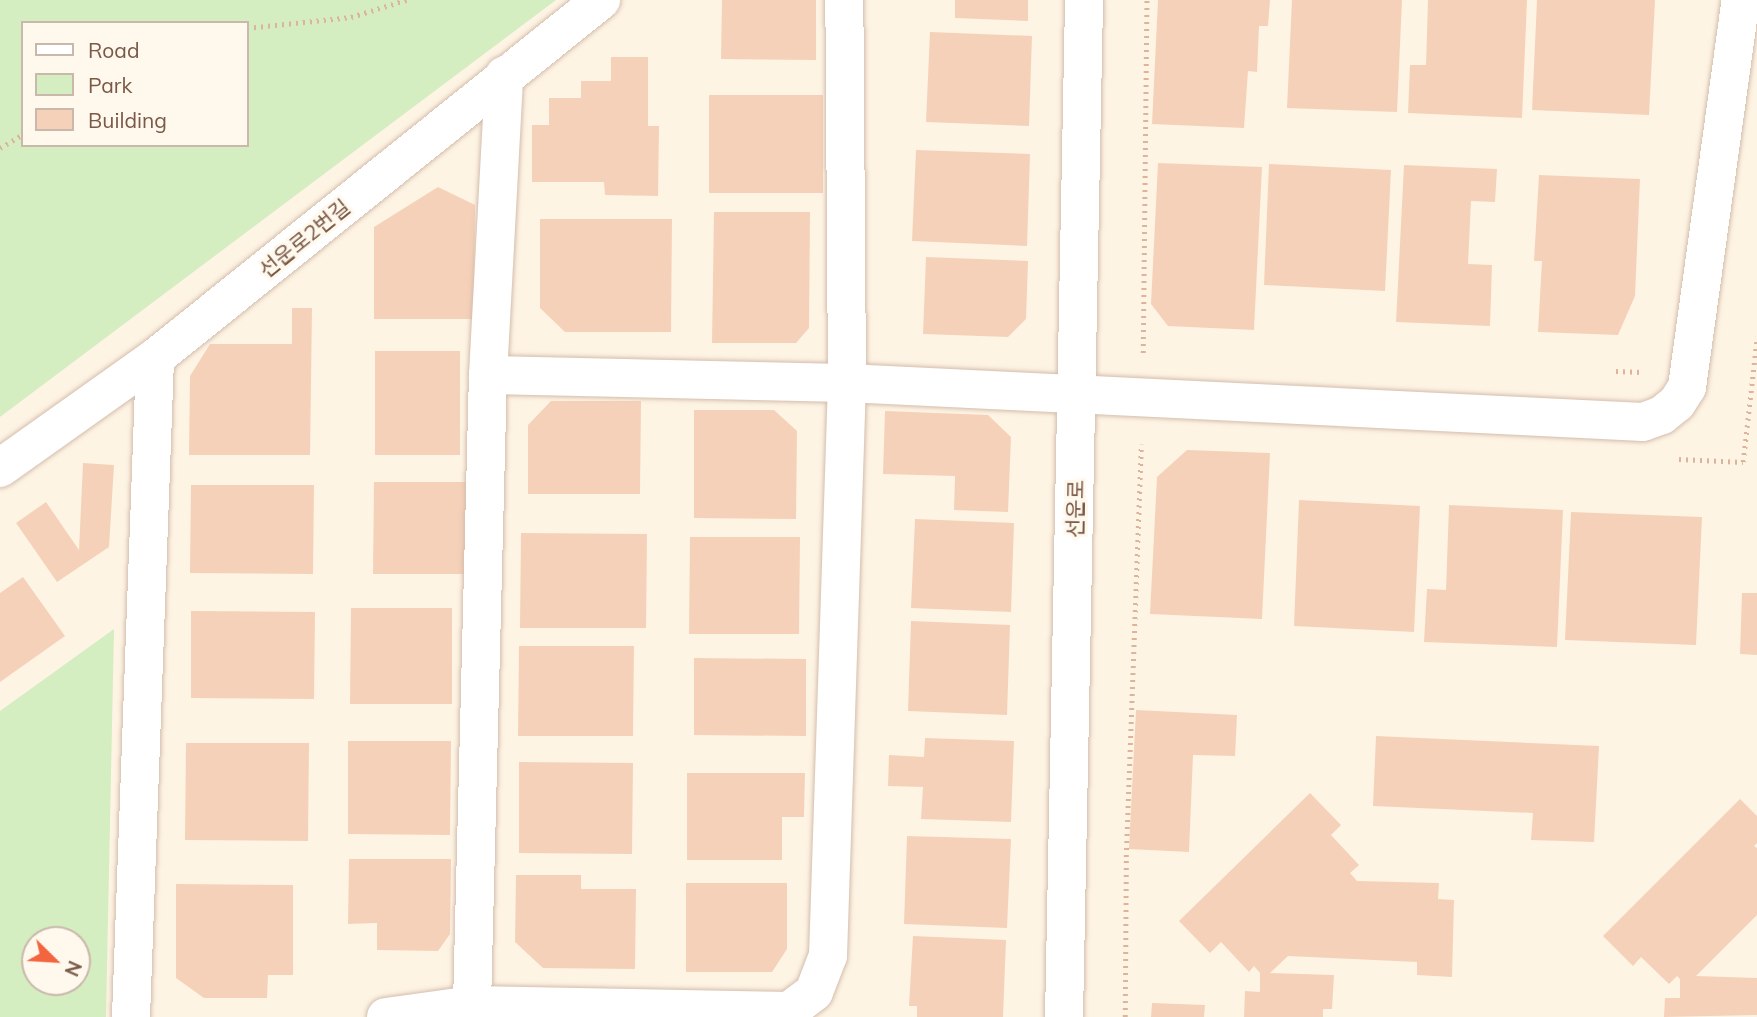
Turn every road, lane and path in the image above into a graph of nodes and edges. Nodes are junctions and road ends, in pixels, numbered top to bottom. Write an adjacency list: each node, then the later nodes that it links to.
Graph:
1 (406, 0): 7 (path)
2 (601, 0): 8 (street, 선운로2번길)
3 (844, 0): 16 (street)
4 (1084, 0): 17 (street, 선운로)
5 (1147, 0): 12 (path)
6 (1741, 0): 17 (street)
7 (248, 28)
8 (504, 75): 11 (street, 선운로2번길); 15 (street)
9 (21, 136): 10 (path)
10 (0, 148)
11 (155, 358): 19 (street, 선운로2번길); 21 (street)
12 (1143, 360)
13 (1614, 371): 14 (path)
14 (1655, 372)
15 (488, 375): 16 (street); 20 (street)
16 (847, 383): 17 (street); 20 (street)
17 (1078, 394): 23 (street, 선운로)
18 (1142, 434): 24 (path)
19 (0, 468)
20 (472, 1005): 22 (street)
21 (131, 1017)
22 (386, 1017)
23 (1064, 1017)
24 (1125, 1017)

